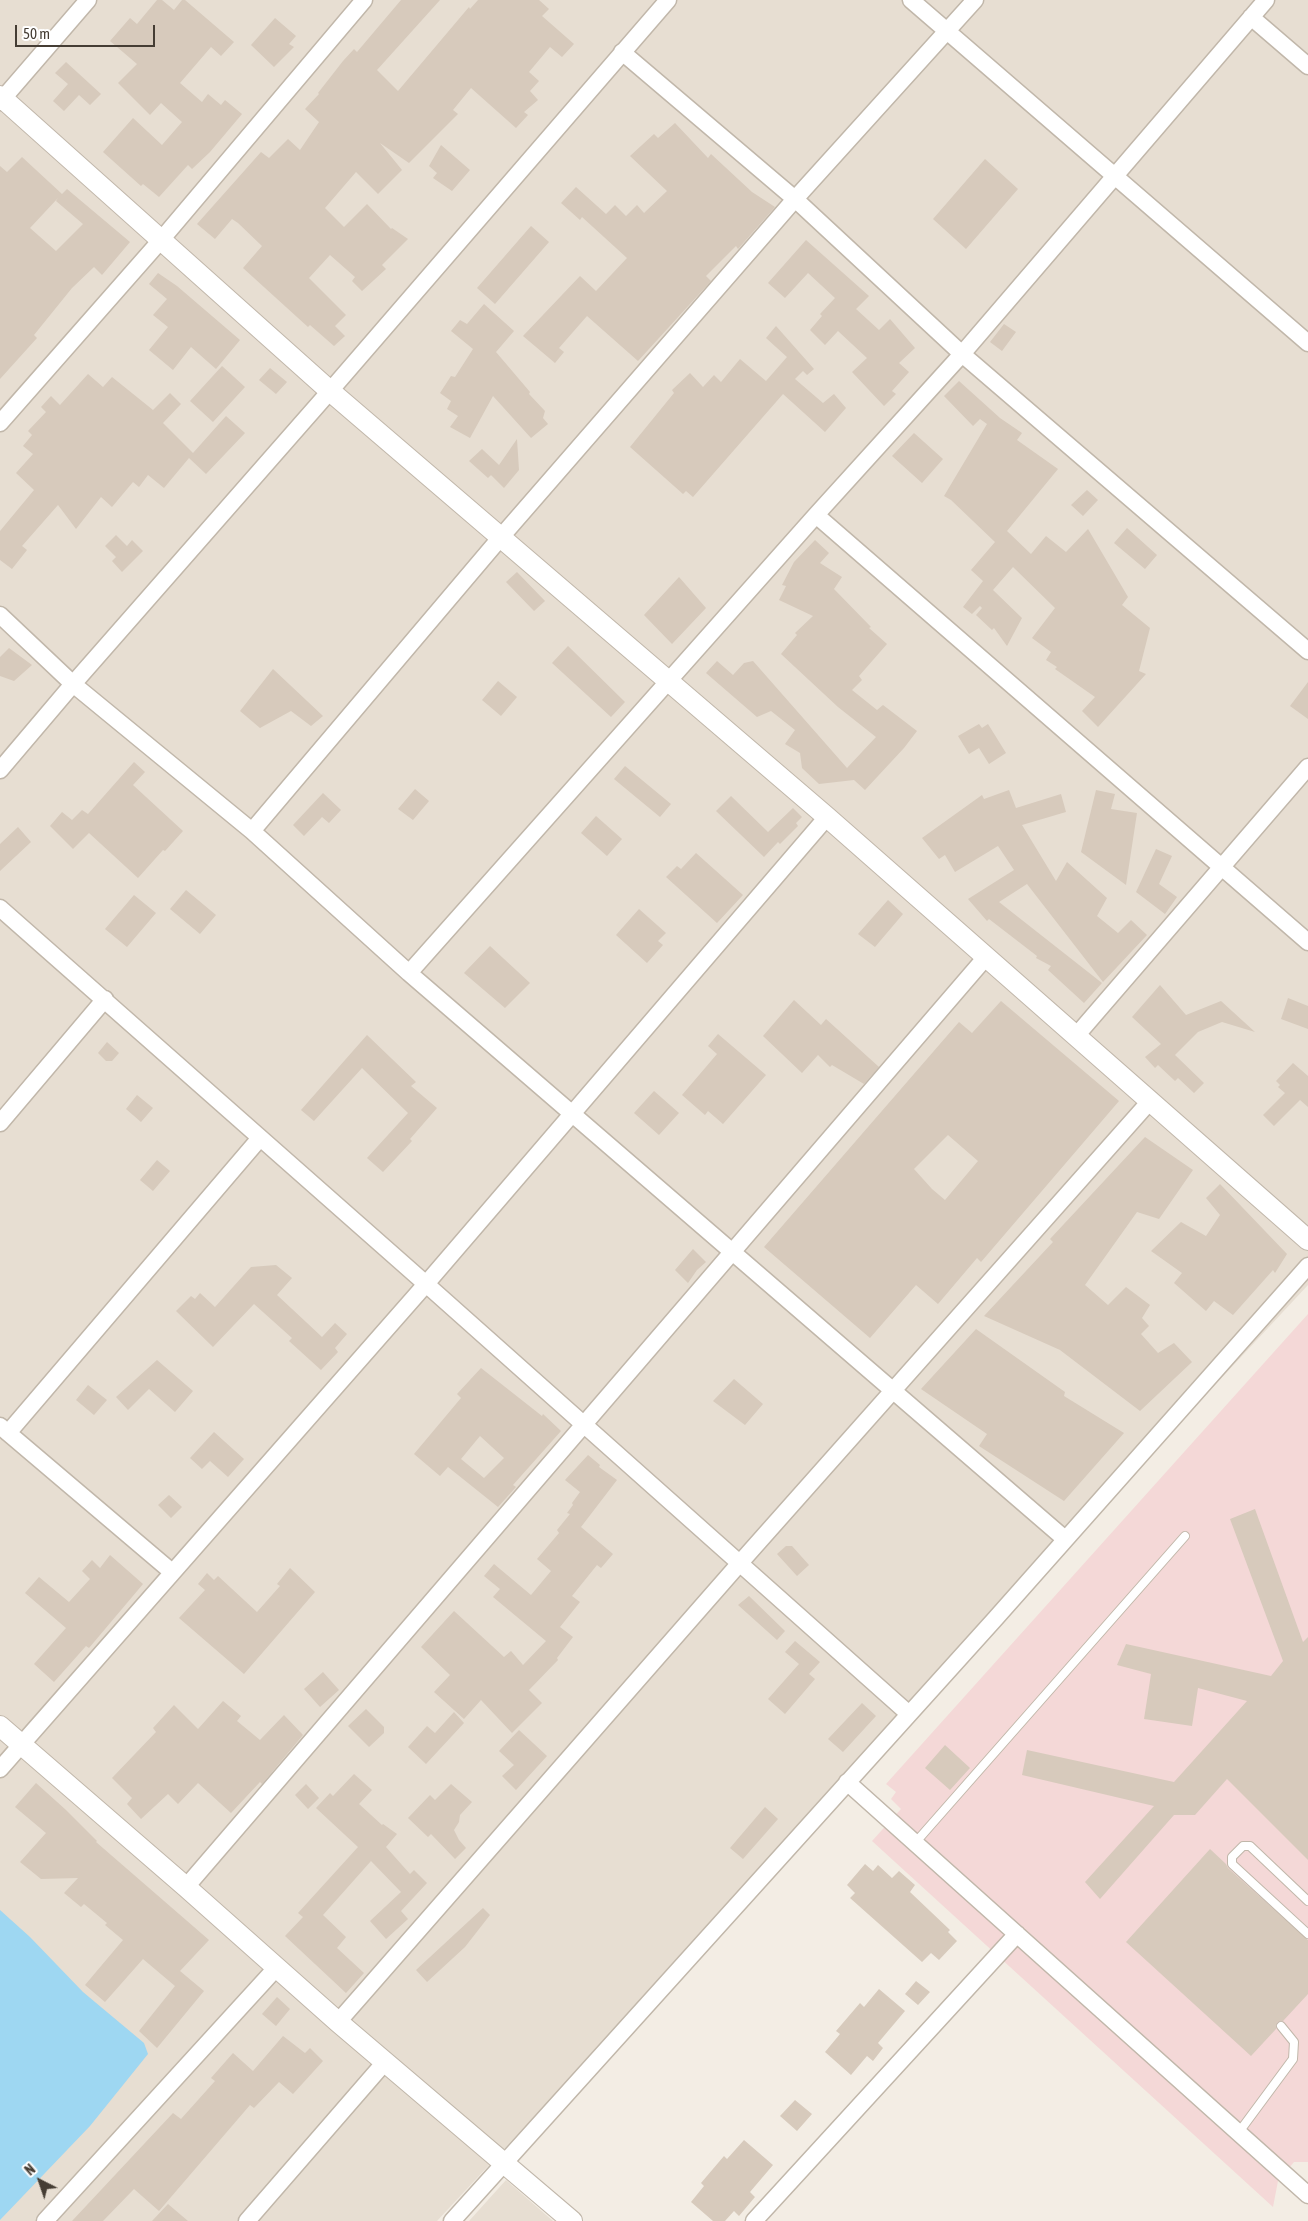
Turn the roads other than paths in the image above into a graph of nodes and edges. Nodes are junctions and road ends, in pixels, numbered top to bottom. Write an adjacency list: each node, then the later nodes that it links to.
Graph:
1 (88, 0): 11 (street)
2 (364, 0): 14 (street)
3 (668, 0): 9 (street)
4 (911, 0): 8 (street)
5 (975, 0): 8 (street)
6 (1266, 0): 7 (street)
7 (1251, 17): 10 (street); 12 (street)
8 (947, 32): 12 (street); 13 (street)
9 (622, 52): 13 (street); 17 (street)
10 (1308, 66)
11 (1, 99): 14 (street)
12 (1115, 174): 15 (street); 16 (street)
13 (794, 199): 16 (street); 20 (street)
14 (160, 240): 17 (street); 18 (street)
15 (1308, 343)
16 (962, 354): 19 (street); 22 (street)
17 (330, 391): 20 (street); 24 (street)
18 (0, 423)
19 (816, 515): 23 (street); 29 (street)
20 (501, 537): 23 (street); 28 (street)
21 (0, 615): 24 (street)
22 (1308, 650)
23 (670, 681): 27 (street); 33 (street)
24 (73, 684): 26 (street); 28 (street)
25 (1308, 767): 29 (street)
26 (0, 770)
27 (827, 817): 32 (street); 37 (street)
28 (252, 831): 33 (street)
29 (1221, 868): 31 (street); 35 (street)
30 (0, 908): 34 (street)
31 (1308, 942)
32 (986, 957): 35 (street); 41 (street)
33 (409, 973): 37 (street)
34 (105, 1000): 38 (street); 39 (street)
35 (1076, 1036): 36 (street)
36 (1151, 1100): 40 (street); 44 (street)
37 (574, 1113): 41 (street); 43 (street)
38 (0, 1123)
39 (260, 1138): 43 (street); 46 (street)
40 (1308, 1240)
41 (733, 1251): 44 (street); 45 (street)
42 (1308, 1266): 48 (street)
43 (426, 1284): 45 (street); 50 (street)
44 (893, 1390): 48 (street); 49 (street)
45 (583, 1424): 49 (street); 57 (street)
46 (4, 1429): 50 (street)
47 (1185, 1536): 56 (lane)
48 (1065, 1539): 51 (street)
49 (740, 1564): 51 (street); 62 (street)
50 (172, 1572): 53 (street)
51 (909, 1714): 55 (street)
52 (0, 1726): 53 (street)
53 (22, 1744): 54 (street); 57 (street)
54 (0, 1769)
55 (847, 1782): 56 (street); 66 (street)
56 (915, 1843): 59 (street)
57 (186, 1887): 61 (street)
58 (1308, 1900): 60 (lane)
59 (1017, 1934): 65 (street); 72 (street)
60 (1308, 1934)
61 (277, 1967): 62 (street); 68 (street)
62 (338, 2022): 64 (street)
63 (1282, 2026): 65 (lane)
64 (385, 2062): 66 (street); 69 (street)
65 (1239, 2132): 67 (street)
66 (504, 2163): 70 (street); 71 (street)
67 (1308, 2195)
68 (45, 2221)
69 (247, 2221)
70 (452, 2221)
71 (572, 2221)
72 (754, 2221)

